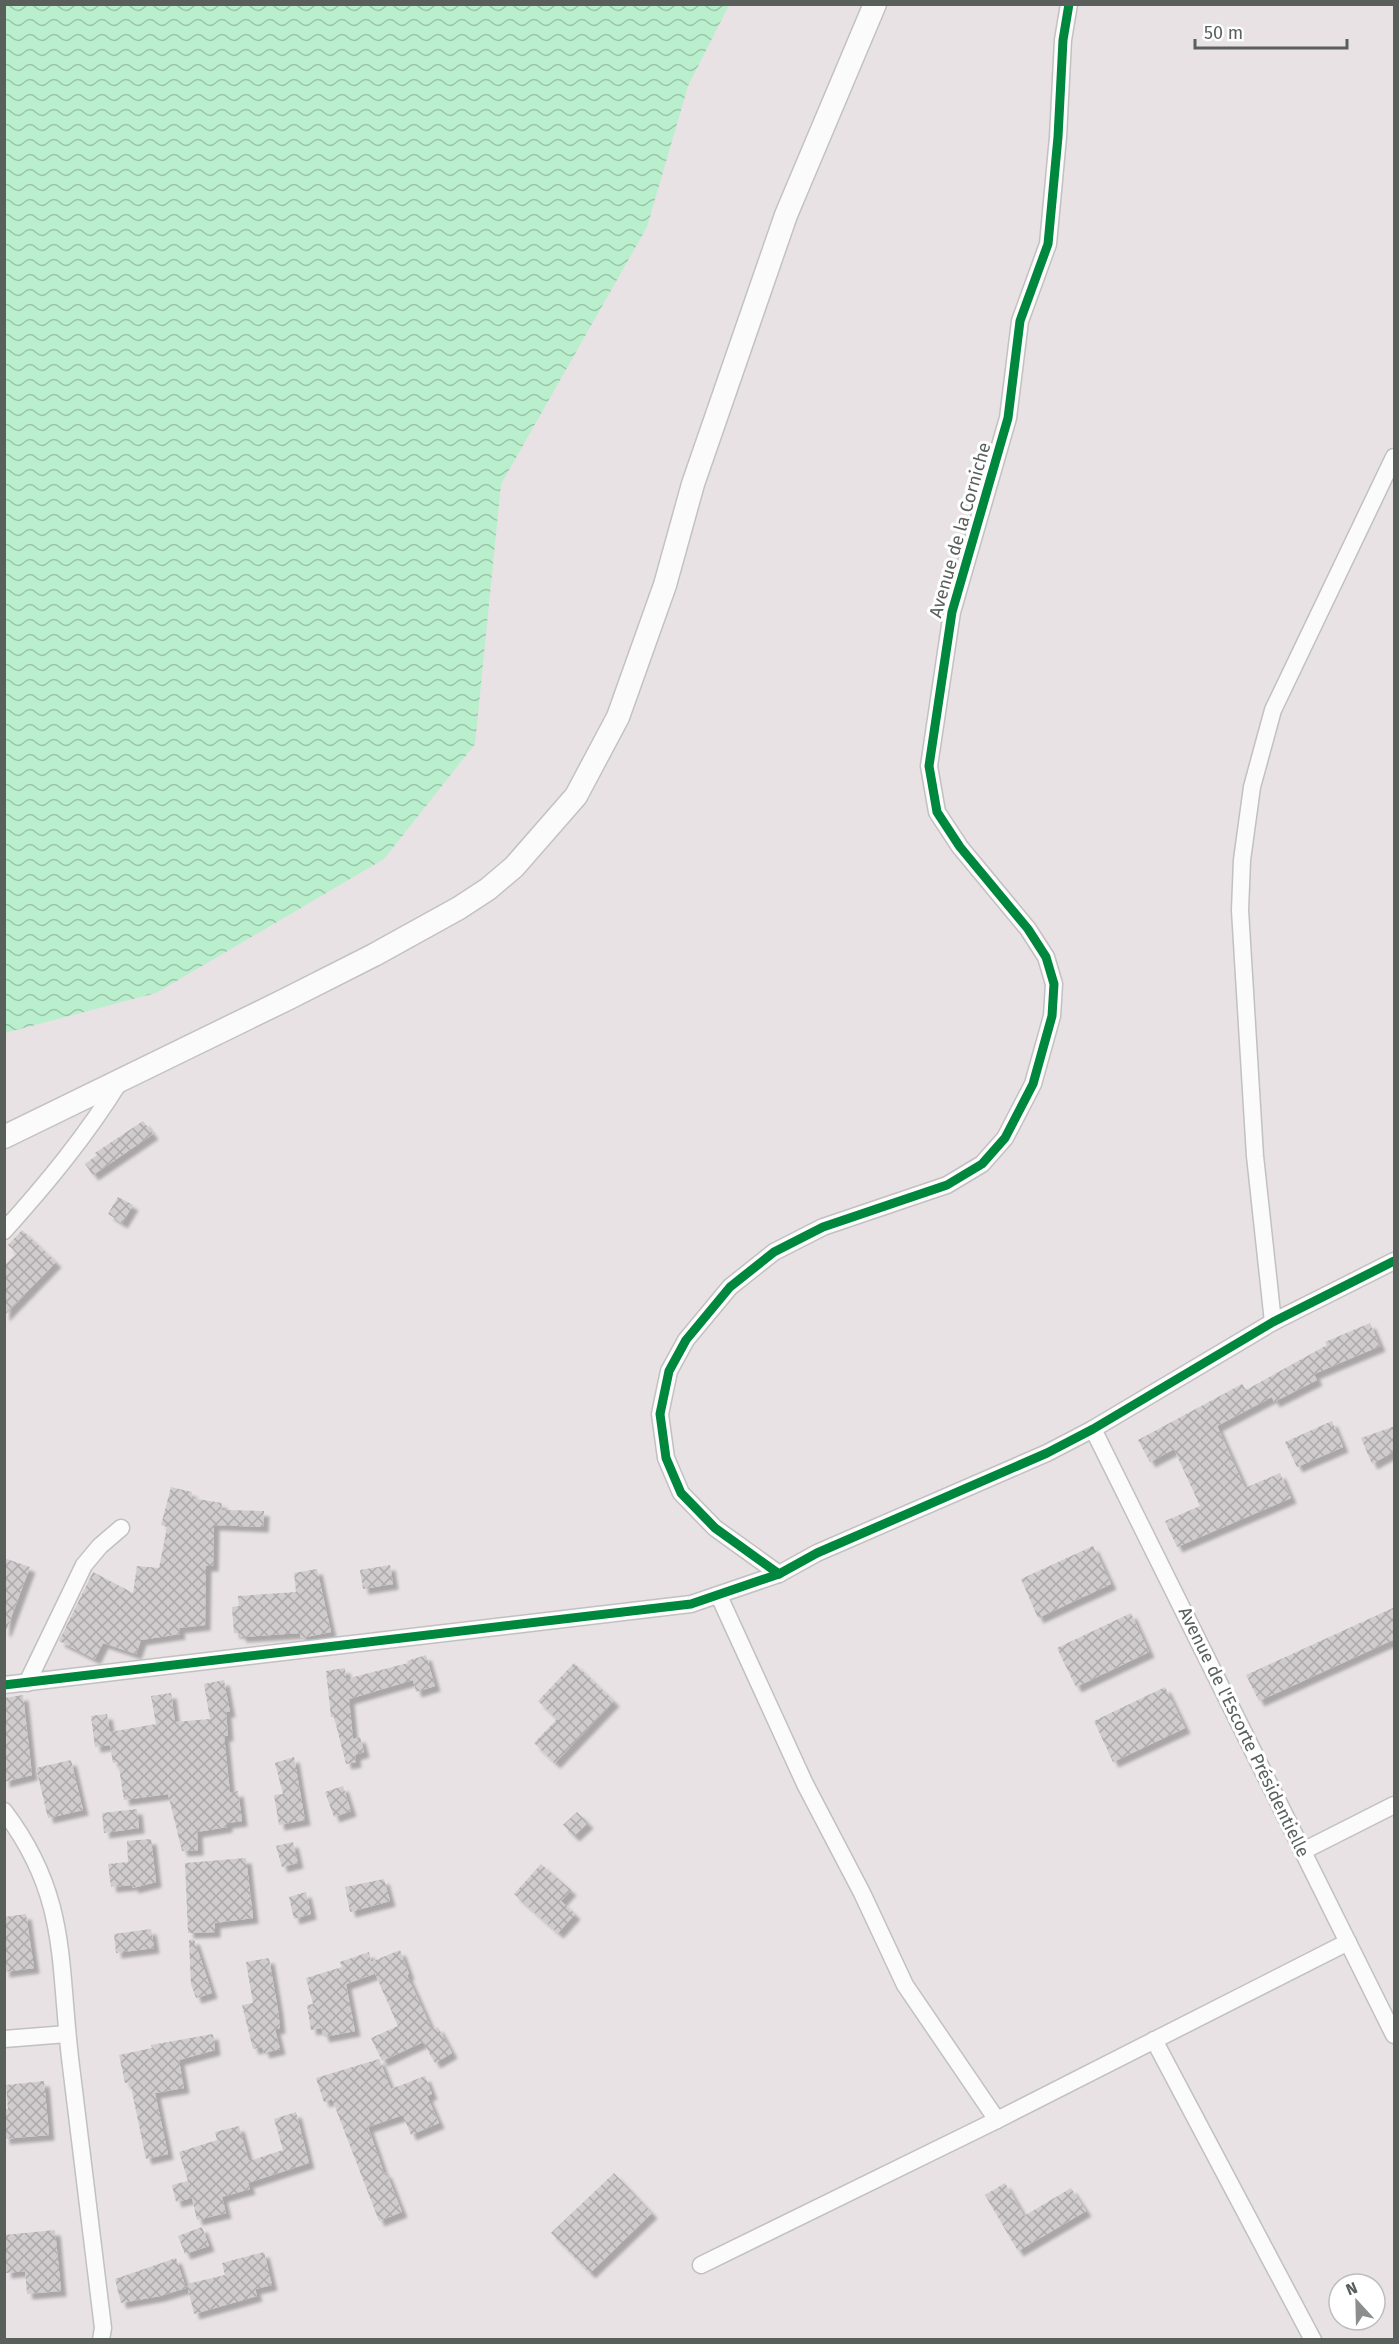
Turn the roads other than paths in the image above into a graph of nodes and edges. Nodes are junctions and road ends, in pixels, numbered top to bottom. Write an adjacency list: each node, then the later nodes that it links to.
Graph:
1 (875, 4): 4 (main road)
2 (1069, 4): 11 (street, Avenue de la Corniche)
3 (1395, 457): 8 (street)
4 (120, 1081): 5 (main road); 6 (street)
5 (4, 1137)
6 (4, 1231)
7 (1395, 1262): 8 (street)
8 (1274, 1322): 9 (street)
9 (1094, 1429): 11 (street); 17 (street, Avenue de l'Escorte Présidentielle)
10 (121, 1528): 13 (street)
11 (779, 1574): 12 (street)
12 (719, 1596): 13 (street); 23 (street)
13 (27, 1683): 14 (street)
14 (4, 1685)
15 (1395, 1805): 17 (street)
16 (4, 1811): 19 (street)
17 (1303, 1851): 18 (street, Avenue de l'Escorte Présidentielle)
18 (1348, 1942): 20 (street, Avenue de l'Escorte Présidentielle); 22 (street)
19 (67, 2034): 21 (street); 25 (street)
20 (1395, 2035)
21 (4, 2039)
22 (1154, 2040): 23 (street); 26 (street)
23 (997, 2120): 24 (street)
24 (701, 2265)
25 (100, 2340)
26 (1313, 2340)

